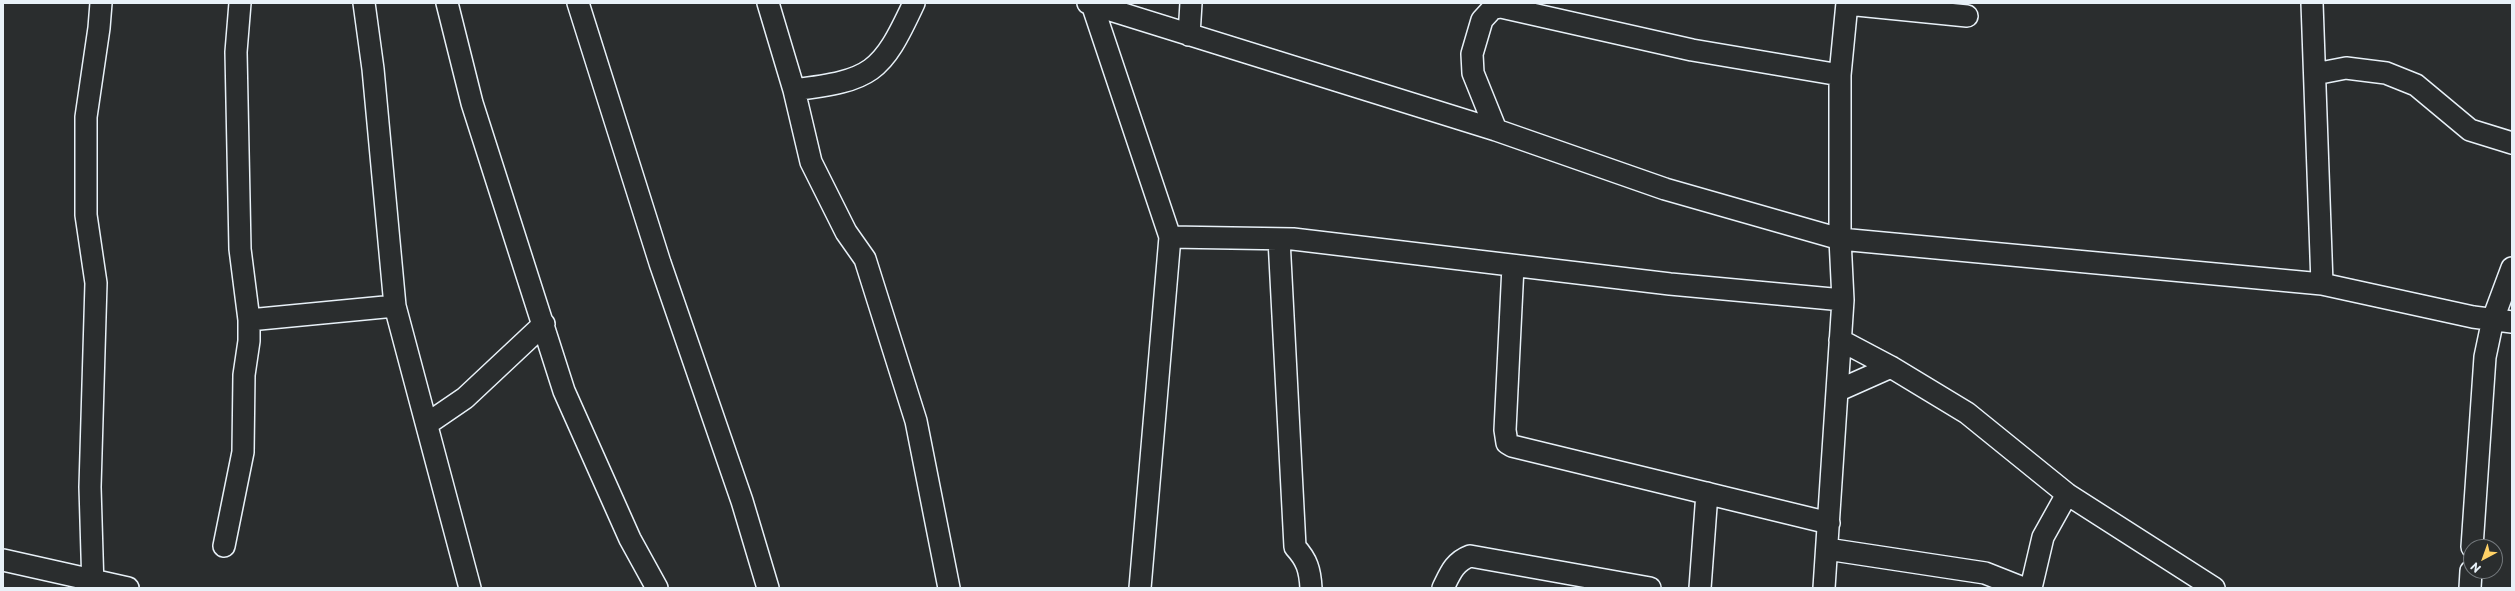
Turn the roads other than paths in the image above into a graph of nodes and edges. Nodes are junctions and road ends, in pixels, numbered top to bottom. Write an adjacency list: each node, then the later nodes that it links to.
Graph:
1 (101, 3): 41 (street)
2 (240, 3): 27 (street)
3 (364, 3): 26 (street)
4 (447, 3): 29 (street)
5 (578, 3): 45 (street)
6 (768, 3): 16 (street)
7 (914, 3): 16 (street)
8 (1191, 3): 13 (street)
9 (2312, 3): 14 (street)
10 (1090, 4): 13 (street); 19 (street)
11 (1847, 4): 12 (street); 15 (street)
12 (1967, 16)
13 (1189, 34): 17 (street)
14 (2315, 74): 18 (street); 24 (street)
15 (1840, 75): 17 (street); 21 (street)
16 (794, 90): 46 (street)
17 (1496, 130): 21 (street)
18 (2512, 143)
19 (1170, 236): 20 (street); 47 (street)
20 (1279, 239): 22 (street); 48 (street)
21 (1840, 239): 24 (street); 25 (street)
22 (1513, 266): 25 (street); 34 (street)
23 (2512, 268): 28 (street)
24 (2322, 284): 28 (street)
25 (1843, 300): 30 (street)
26 (395, 306): 27 (street); 33 (street)
27 (249, 320): 38 (street)
28 (2502, 320): 37 (street)
29 (544, 324): 33 (street); 44 (street)
30 (1840, 340): 31 (street); 32 (street)
31 (1891, 367): 32 (street); 35 (street)
32 (1837, 391): 36 (street)
33 (426, 424): 43 (street)
34 (1707, 493): 36 (street); 51 (street)
35 (2067, 494): 54 (street); 55 (street)
36 (1829, 523): 39 (street)
37 (2473, 539)
38 (224, 546)
39 (1827, 549): 52 (street); 53 (street)
40 (3, 560): 41 (street)
41 (93, 584): 42 (street)
42 (128, 588)
43 (470, 588)
44 (657, 588)
45 (768, 588)
46 (949, 588)
47 (1140, 588)
48 (1312, 588)
49 (1443, 588): 50 (street)
50 (1650, 588)
51 (1700, 588)
52 (1824, 588)
53 (2023, 588)
54 (2031, 588)
55 (2214, 588)

